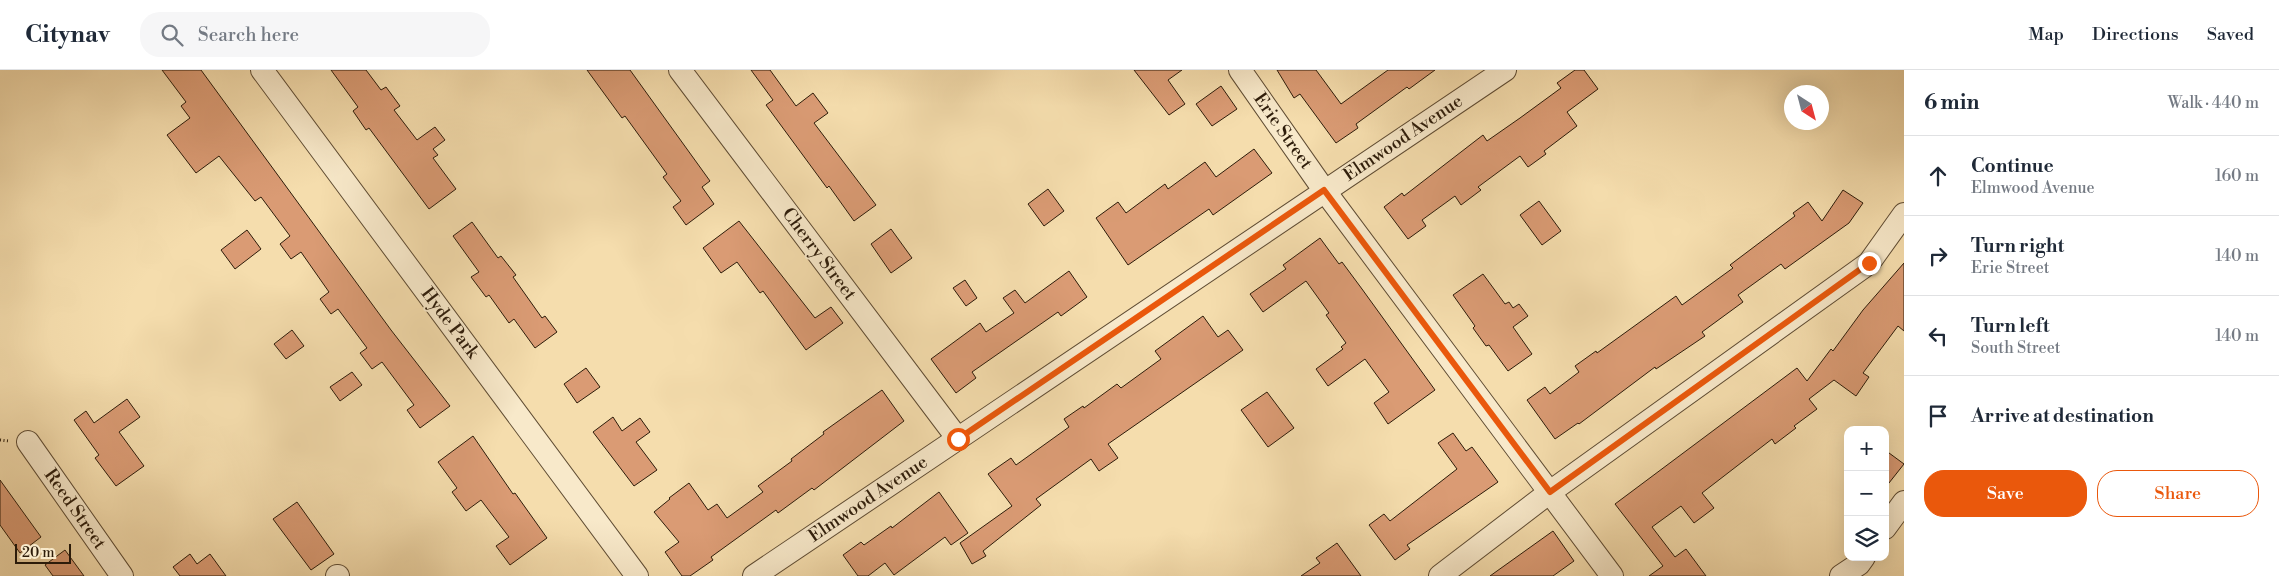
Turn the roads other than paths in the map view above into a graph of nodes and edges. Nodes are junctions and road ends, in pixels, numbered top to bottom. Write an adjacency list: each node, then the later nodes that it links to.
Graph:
1 (262, 70): 14 (street, Hyde Park)
2 (680, 70): 7 (street, Cherry Street)
3 (1240, 70): 5 (street, Erie Street)
4 (1505, 70): 5 (street, Elmwood Avenue)
5 (1324, 190): 7 (street, Elmwood Avenue); 9 (street, Erie Street)
6 (1904, 214): 9 (street)
7 (958, 439): 15 (street, Elmwood Avenue)
8 (28, 442): 13 (street, Reed Street)
9 (1550, 492): 16 (street); 17 (street, Erie Street)
10 (1904, 502): 11 (street)
11 (1889, 523)
12 (1861, 561): 18 (street)
13 (122, 576)
14 (637, 576)
15 (755, 576)
16 (1440, 576)
17 (1612, 576)
18 (1841, 576)

